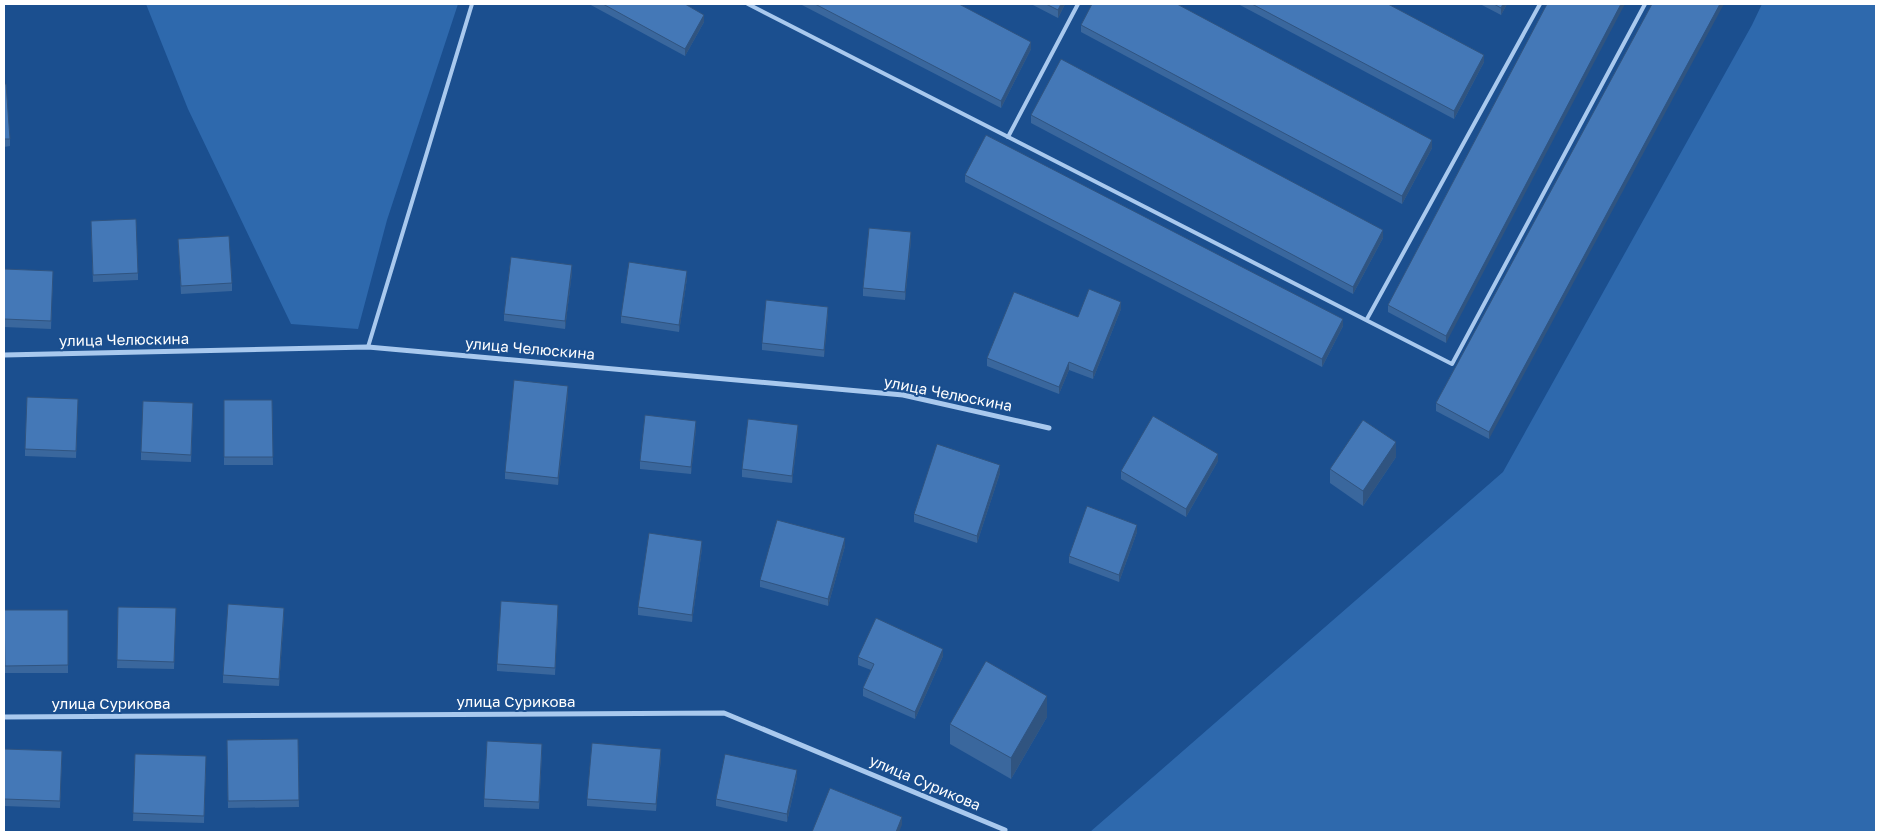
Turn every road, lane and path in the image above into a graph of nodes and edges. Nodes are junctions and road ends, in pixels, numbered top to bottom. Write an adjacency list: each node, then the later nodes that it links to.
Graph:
1 (472, 4): 8 (lane)
2 (748, 4): 6 (lane)
3 (1078, 4): 6 (lane)
4 (1540, 4): 7 (lane)
5 (1645, 4): 7 (lane)
6 (1008, 137): 7 (lane)
7 (1368, 319)
8 (368, 348): 9 (street, улица Челюскина); 10 (street, улица Челюскина)
9 (4, 355)
10 (1049, 428)
11 (4, 717): 12 (street, улица Сурикова)
12 (1005, 830)

